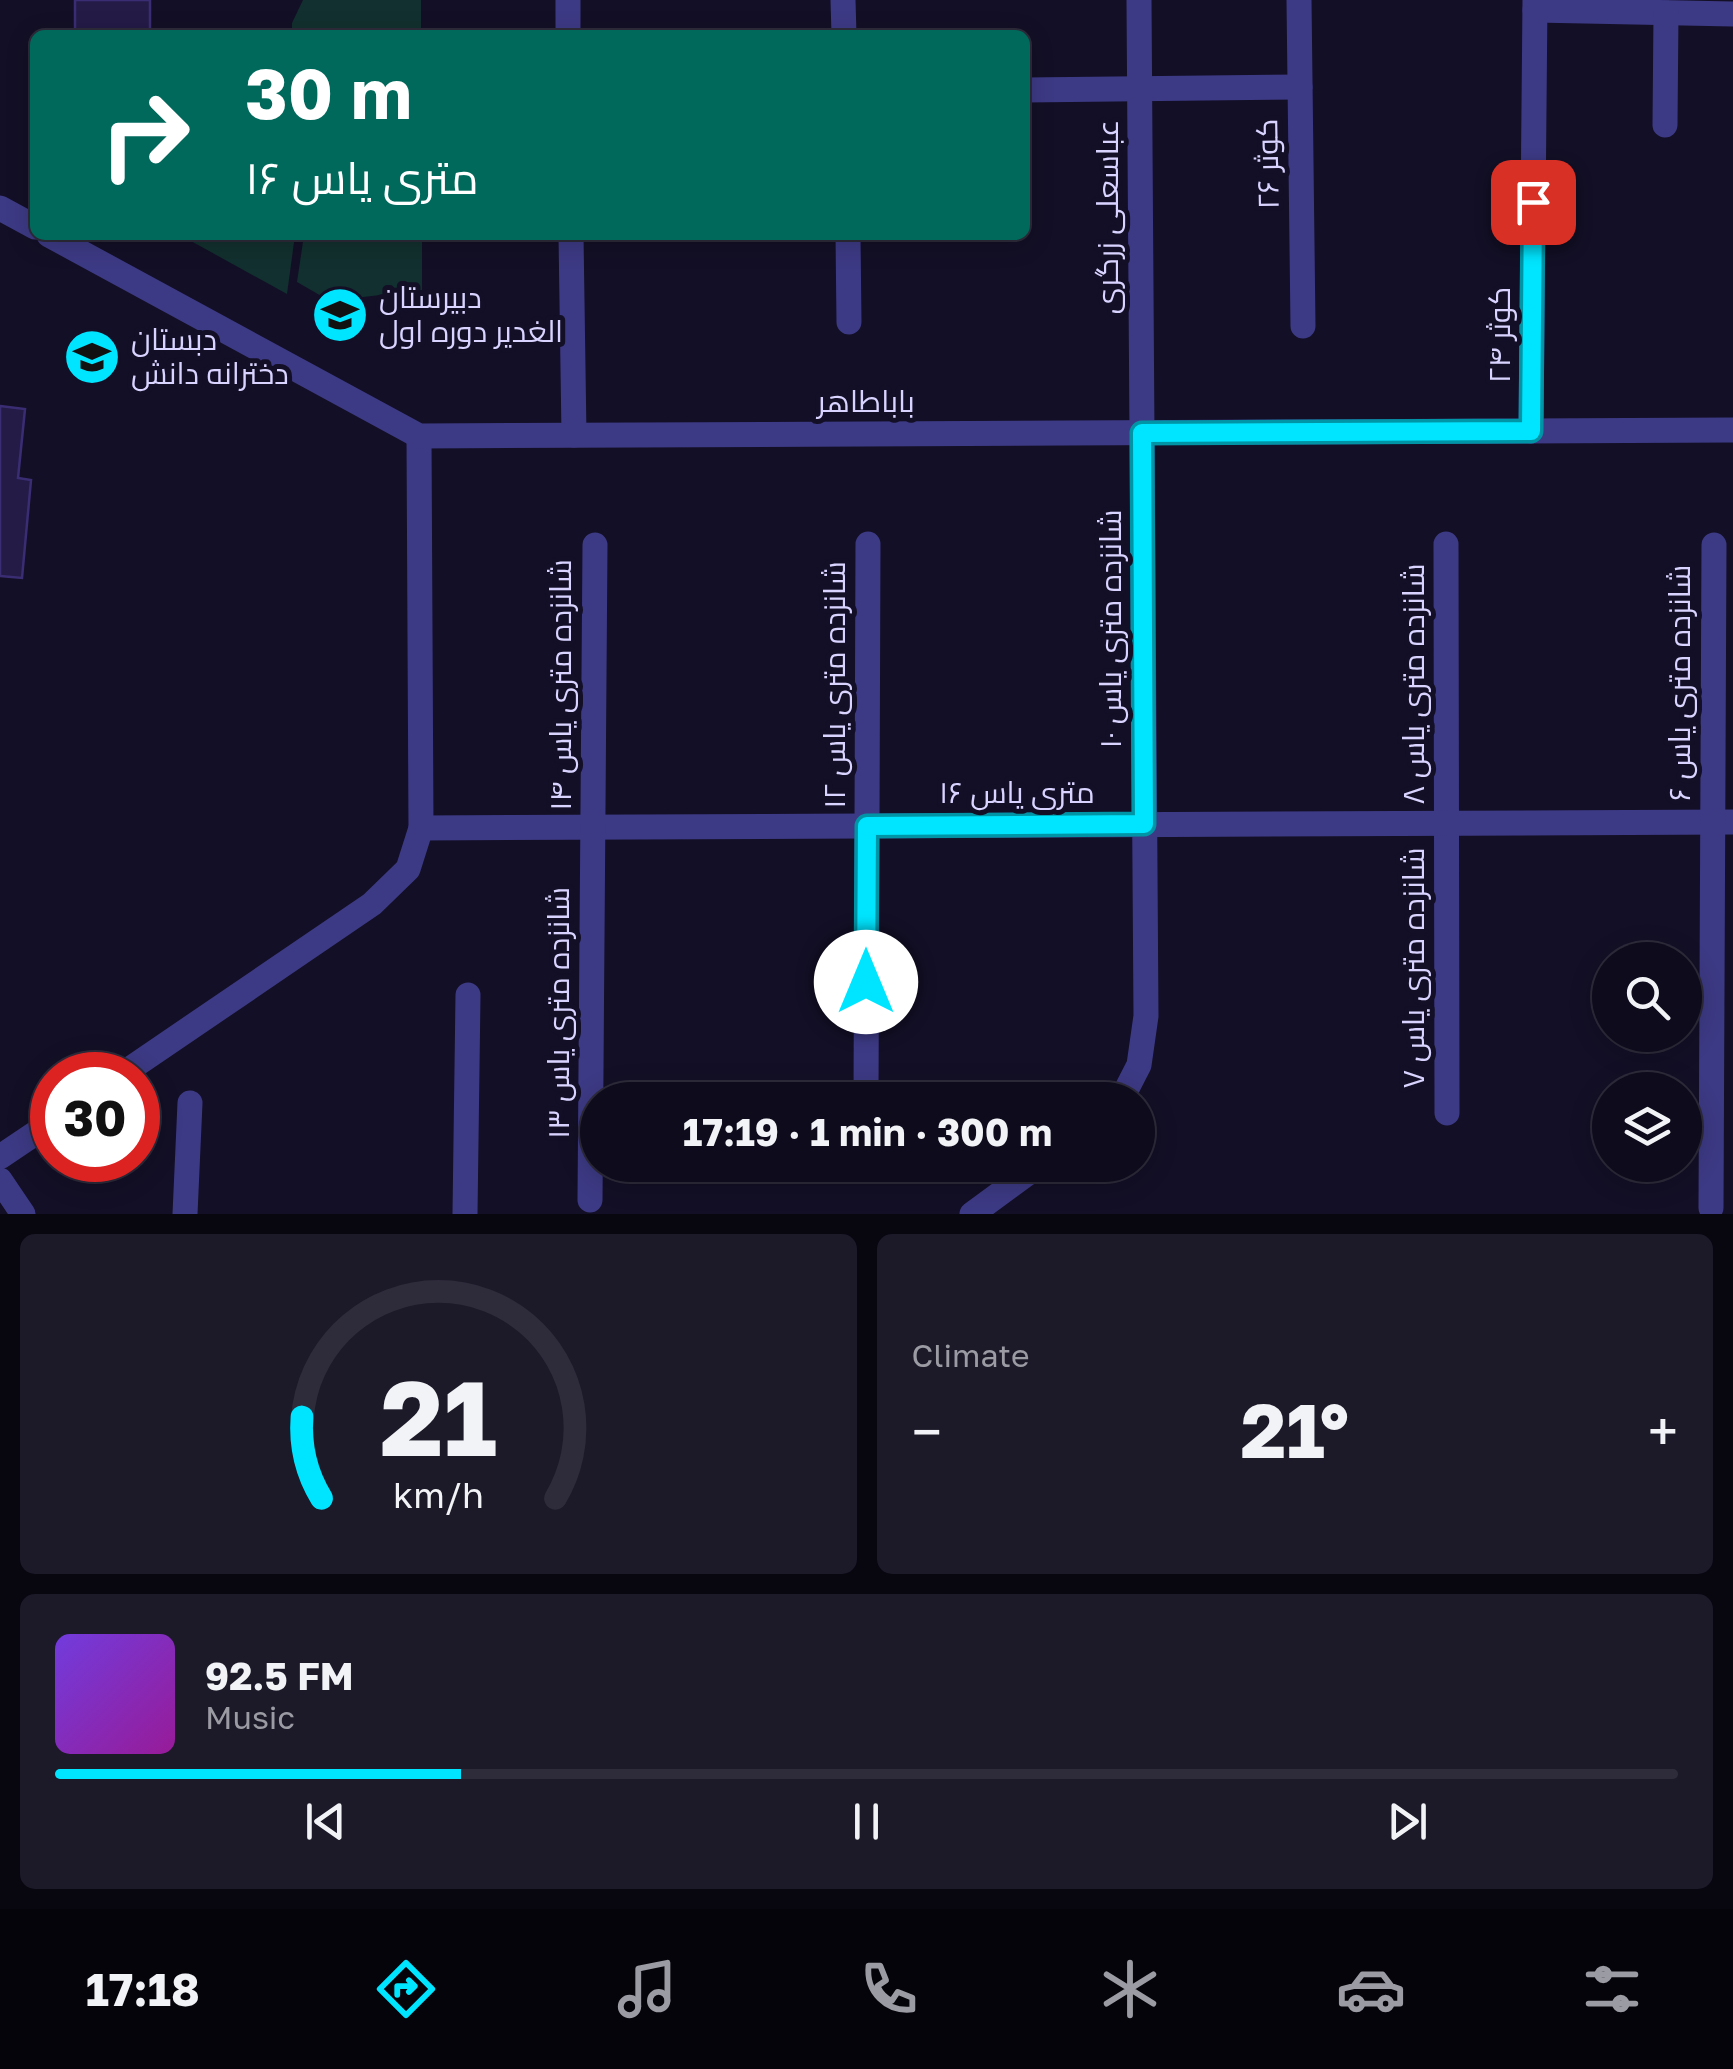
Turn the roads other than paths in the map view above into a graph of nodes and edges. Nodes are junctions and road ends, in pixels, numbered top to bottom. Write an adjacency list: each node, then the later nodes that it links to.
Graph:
1 (568, 0): 8 (street)
2 (843, 0): 9 (street)
3 (1138, 0): 11 (street, عباسعلی زرگری)
4 (1299, 0): 10 (street, کوثر ۲۶)
5 (1535, 5): 6 (street); 22 (street, کوثر ۲۴)
6 (1666, 13): 7 (street); 13 (street)
7 (1733, 14)
8 (568, 30)
9 (844, 30)
10 (1300, 87): 11 (street); 20 (street, کوثر ۲۶)
11 (1139, 89): 12 (street); 23 (street, عباسعلی زرگری)
12 (1030, 90)
13 (1664, 125)
14 (0, 208): 15 (street)
15 (30, 224)
16 (59, 240): 25 (street, باباطاهر)
17 (571, 240): 24 (street)
18 (848, 240): 19 (street)
19 (849, 322)
20 (1303, 326)
21 (1733, 430): 22 (street, باباطاهر)
22 (1531, 431): 23 (street, باباطاهر)
23 (1142, 433): 24 (street, باباطاهر); 31 (street, شانزده متری یاس ۱۰)
24 (574, 435): 25 (street, باباطاهر)
25 (419, 436): 35 (street)
26 (868, 544): 33 (street, شانزده متری یاس ۱۲)
27 (1446, 544): 32 (street, شانزده متری یاس ۸)
28 (595, 545): 34 (street, شانزده متری یاس ۱۴)
29 (1714, 545): 30 (street, شانزده متری یاس ۶)
30 (1723, 822): 32 (street, ۱۶ متری یاس); 47 (street, شانزده متری یاس ۶)
31 (1144, 824): 32 (street, ۱۶ متری یاس); 33 (street, ۱۶ متری یاس); 39 (street, شانزده متری یاس ۱۰)
32 (1447, 824): 41 (street, شانزده متری یاس ۷)
33 (867, 826): 34 (street, ۱۶ متری یاس); 38 (street, شانزده متری یاس ۱۲)
34 (592, 827): 35 (street, ۱۶ متری یاس); 46 (street, شانزده متری یاس ۱۳)
35 (421, 828): 37 (street)
36 (468, 994): 50 (street)
37 (155, 1052)
38 (866, 1082)
39 (1130, 1082)
40 (190, 1103): 49 (street)
41 (1447, 1113)
42 (30, 1137): 43 (street)
43 (0, 1157)
44 (0, 1180): 48 (street)
45 (1016, 1182): 51 (street)
46 (590, 1200)
47 (1716, 1211)
48 (23, 1214)
49 (185, 1214)
50 (465, 1214)
51 (972, 1214)

